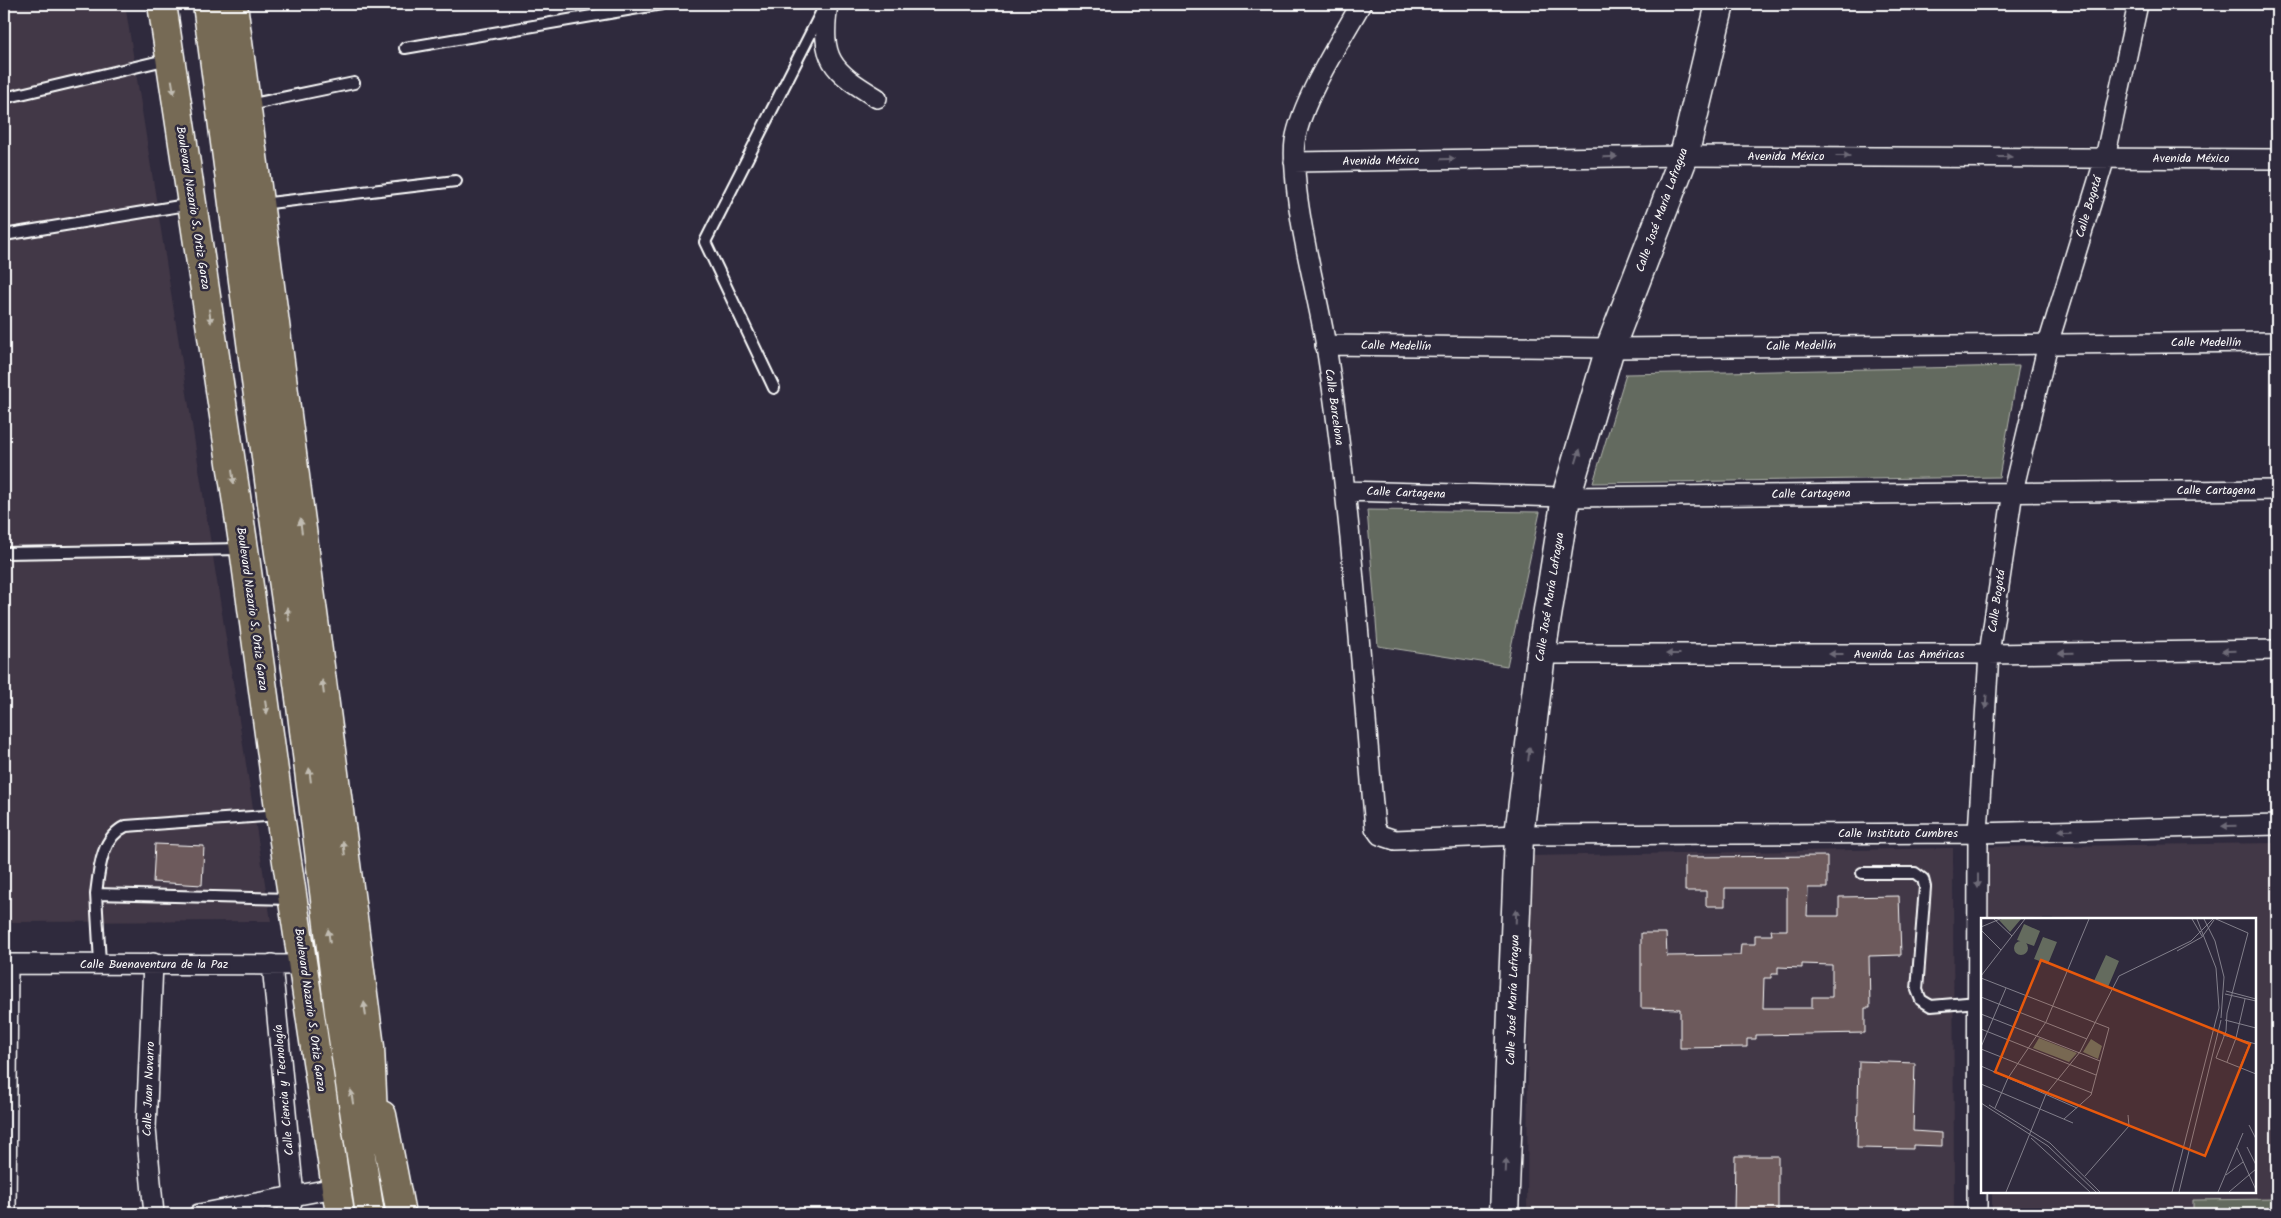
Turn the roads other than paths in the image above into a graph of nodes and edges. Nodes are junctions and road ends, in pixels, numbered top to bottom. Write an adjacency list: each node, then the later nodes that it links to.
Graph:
1 (162, 4): 10 (highway, Boulevard Nazario S. Ortiz Garza)
2 (207, 4): 57 (highway, one-way to 2)
3 (233, 4): 14 (highway)
4 (662, 4): 9 (lane)
5 (827, 4): 13 (street); 27 (lane)
6 (1361, 4): 18 (street, Calle Barcelona)
7 (1720, 4): 15 (main road, Calle José María Lafragua)
8 (2138, 4): 16 (street, Calle Bogotá)
9 (405, 48)
10 (169, 59): 12 (lane); 20 (highway, Boulevard Nazario S. Ortiz Garza, one-way to 20)
11 (354, 83): 14 (lane)
12 (4, 98)
13 (877, 98)
14 (246, 105): 21 (highway)
15 (1684, 156): 16 (street, Avenida México, one-way to 16); 18 (street, Avenida México, one-way to 15); 26 (main road, Calle José María Lafragua)
16 (2105, 158): 17 (street, Avenida México); 24 (street, Calle Bogotá)
17 (2277, 159)
18 (1294, 162): 25 (street, Calle Barcelona)
19 (456, 181): 21 (lane)
20 (193, 204): 22 (lane); 32 (highway, Boulevard Nazario S. Ortiz Garza, one-way to 32)
21 (259, 205): 51 (highway, one-way to 21)
22 (4, 235)
23 (2277, 342): 24 (street, Calle Medellín)
24 (2048, 344): 26 (street, Calle Medellín); 30 (street, Calle Bogotá)
25 (1325, 345): 26 (street, Calle Medellín); 29 (street, Calle Barcelona)
26 (1610, 348): 31 (main road, Calle José María Lafragua, one-way to 26)
27 (774, 388)
28 (2277, 490): 30 (street, Calle Cartagena)
29 (1345, 491): 31 (street, Calle Cartagena); 39 (street, Calle Barcelona)
30 (2013, 491): 31 (street, Calle Cartagena); 36 (street, Calle Bogotá)
31 (1566, 497): 35 (main road, Calle José María Lafragua)
32 (244, 549): 33 (lane); 37 (highway, Boulevard Nazario S. Ortiz Garza, one-way to 37)
33 (4, 553)
34 (2277, 650): 36 (street, Avenida Las Américas, one-way to 36)
35 (1541, 654): 36 (street, Avenida Las Américas, one-way to 35); 41 (main road, Calle José María Lafragua, one-way to 35)
36 (1990, 654): 40 (street, Calle Bogotá, one-way to 40)
37 (280, 815): 43 (lane); 44 (highway, Boulevard Nazario S. Ortiz Garza)
38 (2277, 825): 40 (street, Calle Instituto Cumbres, one-way to 40)
39 (1375, 828): 41 (street, Calle Instituto Cumbres)
40 (1978, 832): 41 (street, Calle Instituto Cumbres); 50 (street, Calle Bogotá, one-way to 50)
41 (1519, 835): 60 (main road, Calle José María Lafragua, one-way to 41)
42 (1862, 873): 50 (lane)
43 (96, 894): 44 (lane); 45 (lane)
44 (294, 899): 49 (highway, Boulevard Nazario S. Ortiz Garza)
45 (100, 963): 46 (street, Calle Buenaventura de la Paz); 47 (street, Calle Buenaventura de la Paz)
46 (153, 963): 48 (street, Calle Buenaventura de la Paz); 55 (street, Calle Juan Navarro)
47 (6, 964): 54 (street)
48 (272, 964): 49 (street, Calle Buenaventura de la Paz); 53 (street, Calle Ciencia y Tecnología)
49 (304, 965): 52 (highway, Boulevard Nazario S. Ortiz Garza)
50 (1978, 1002): 61 (street, Calle Bogotá)
51 (370, 1047): 58 (highway); 59 (highway)
52 (338, 1201): 53 (street)
53 (290, 1206): 56 (street)
54 (6, 1214)
55 (154, 1214)
56 (199, 1214)
57 (370, 1214)
58 (384, 1214)
59 (401, 1214)
60 (1504, 1214)
61 (1977, 1214)

